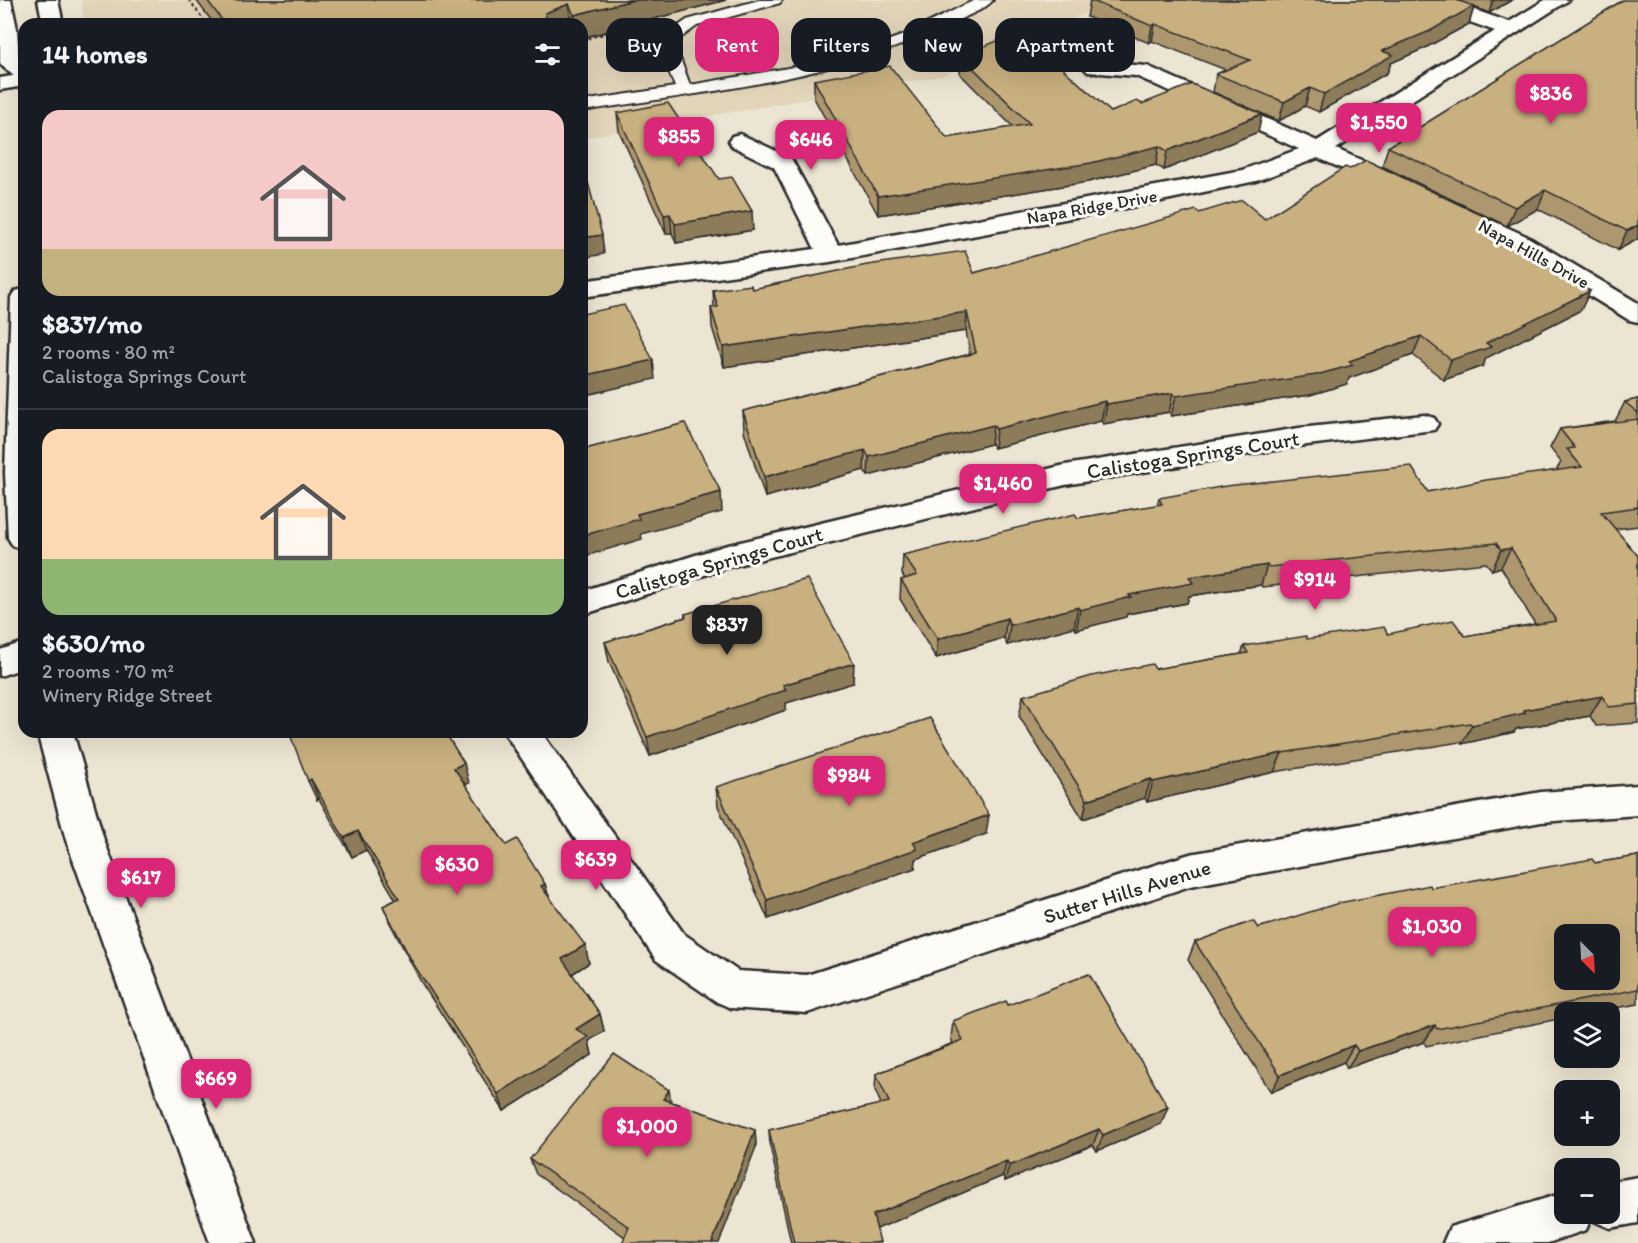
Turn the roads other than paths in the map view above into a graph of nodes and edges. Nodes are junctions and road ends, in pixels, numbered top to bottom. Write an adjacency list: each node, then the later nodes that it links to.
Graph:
1 (1, 0): 9 (street)
2 (48, 0): 7 (street)
3 (775, 0): 13 (lane)
4 (986, 0): 13 (lane)
5 (1427, 0): 8 (street)
6 (1559, 0): 8 (street, Napa Ridge Drive)
7 (51, 18)
8 (1511, 30): 16 (street, Napa Ridge Drive)
9 (18, 69)
10 (1135, 70): 16 (street, Napa Hills Drive)
11 (18, 81): 12 (street)
12 (0, 84)
13 (684, 90): 14 (lane)
14 (588, 105)
15 (740, 141): 17 (street)
16 (1318, 150): 17 (street, Napa Ridge Drive); 19 (street, Napa Hills Drive)
17 (830, 254): 18 (street, Napa Ridge Drive)
18 (588, 288)
19 (1627, 294): 20 (street, Napa Hills Drive)
20 (1638, 314)
21 (1424, 424): 22 (street, Calistoga Springs Court)
22 (588, 601)
23 (18, 657): 24 (street)
24 (0, 663)
25 (57, 738): 31 (street)
26 (526, 738): 27 (street, Sutter Hills Avenue)
27 (1638, 800)
28 (1638, 1200): 29 (street)
29 (1620, 1203)
30 (1554, 1218): 32 (street)
31 (233, 1243)
32 (1466, 1243)

